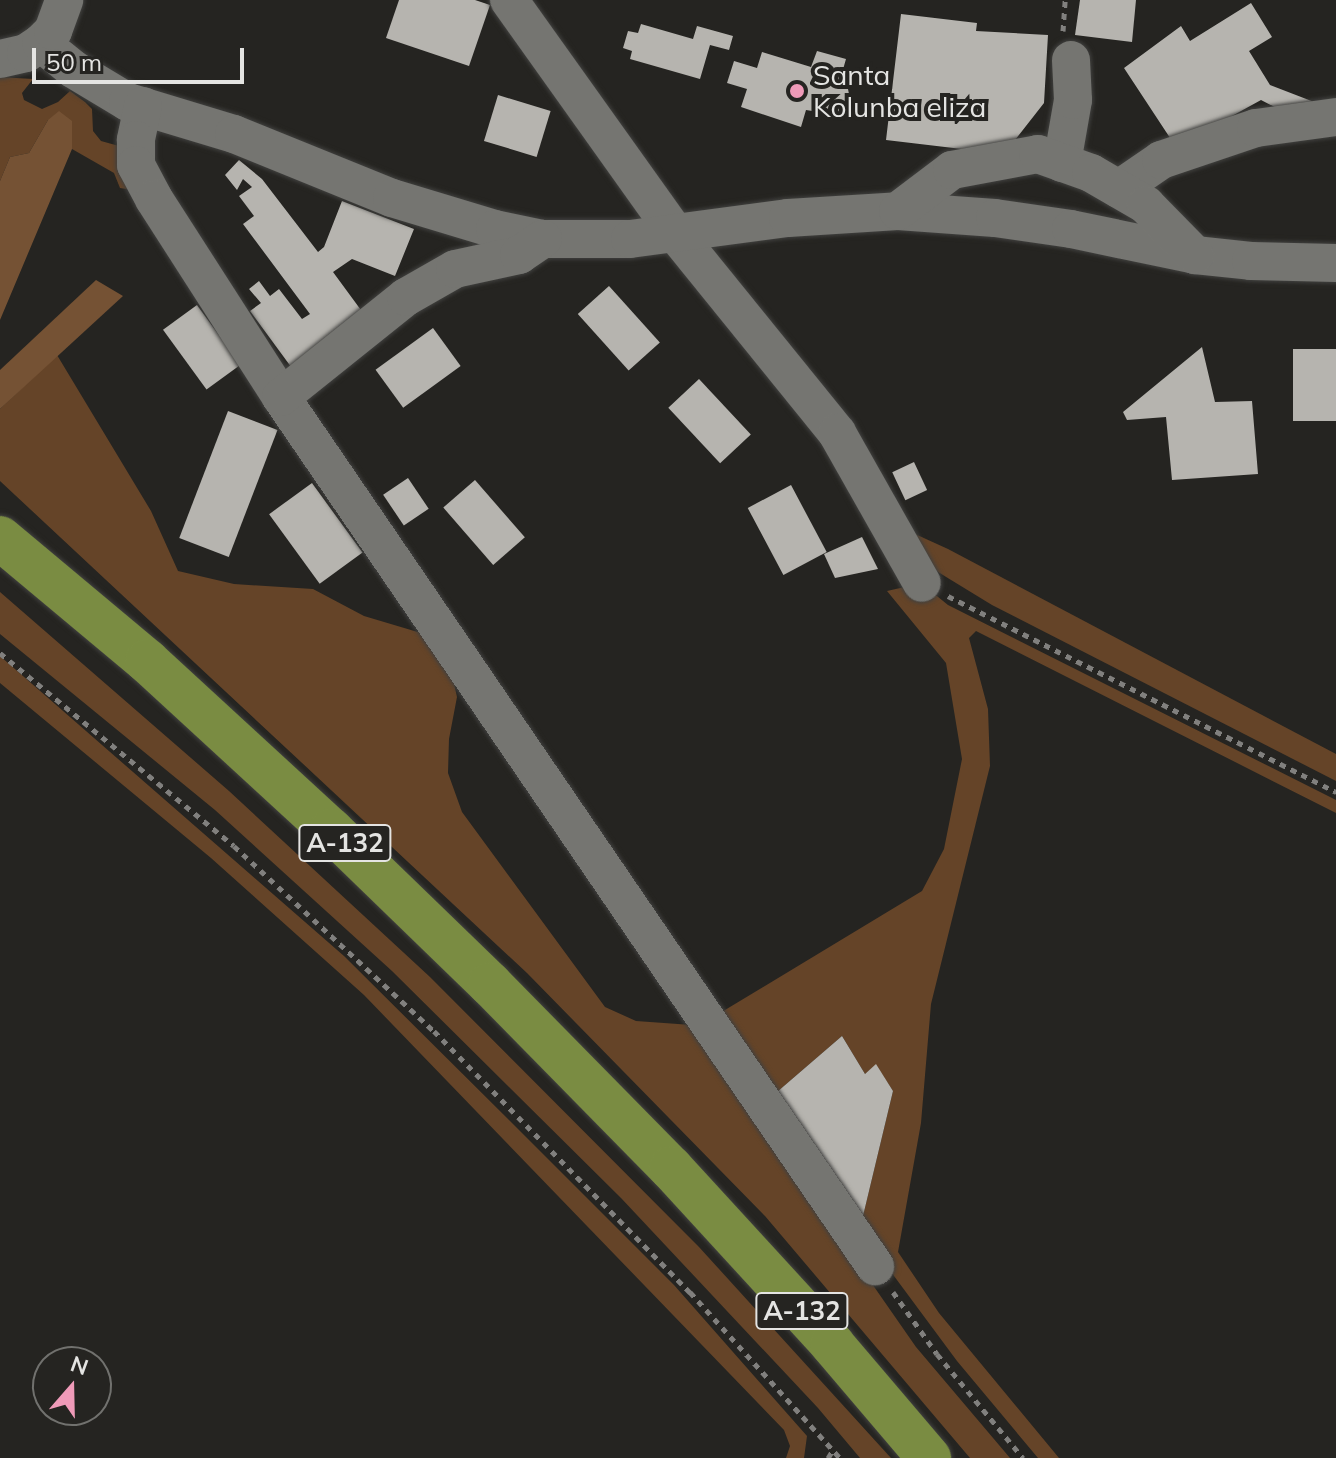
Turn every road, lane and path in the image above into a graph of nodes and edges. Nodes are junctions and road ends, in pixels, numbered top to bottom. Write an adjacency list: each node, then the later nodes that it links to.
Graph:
1 (64, 0): 3 (street)
2 (509, 0): 11 (street)
3 (41, 43): 4 (street); 6 (street)
4 (0, 59)
5 (1071, 60): 8 (street)
6 (143, 106): 12 (street); 15 (street)
7 (1336, 117): 9 (street)
8 (1062, 163): 9 (street); 10 (street)
9 (1119, 189): 13 (street)
10 (898, 211): 11 (street); 13 (street)
11 (676, 234): 12 (street); 17 (street)
12 (543, 239): 15 (street)
13 (1195, 255): 14 (street)
14 (1336, 263)
15 (281, 397): 20 (street)
16 (0, 538): 24 (main road, A-132)
17 (922, 583): 19 (path)
18 (0, 653): 21 (path)
19 (1336, 792)
20 (875, 1266): 25 (path)
21 (833, 1450): 22 (path); 23 (path)
22 (828, 1458)
23 (840, 1458)
24 (929, 1458)
25 (1023, 1458)

